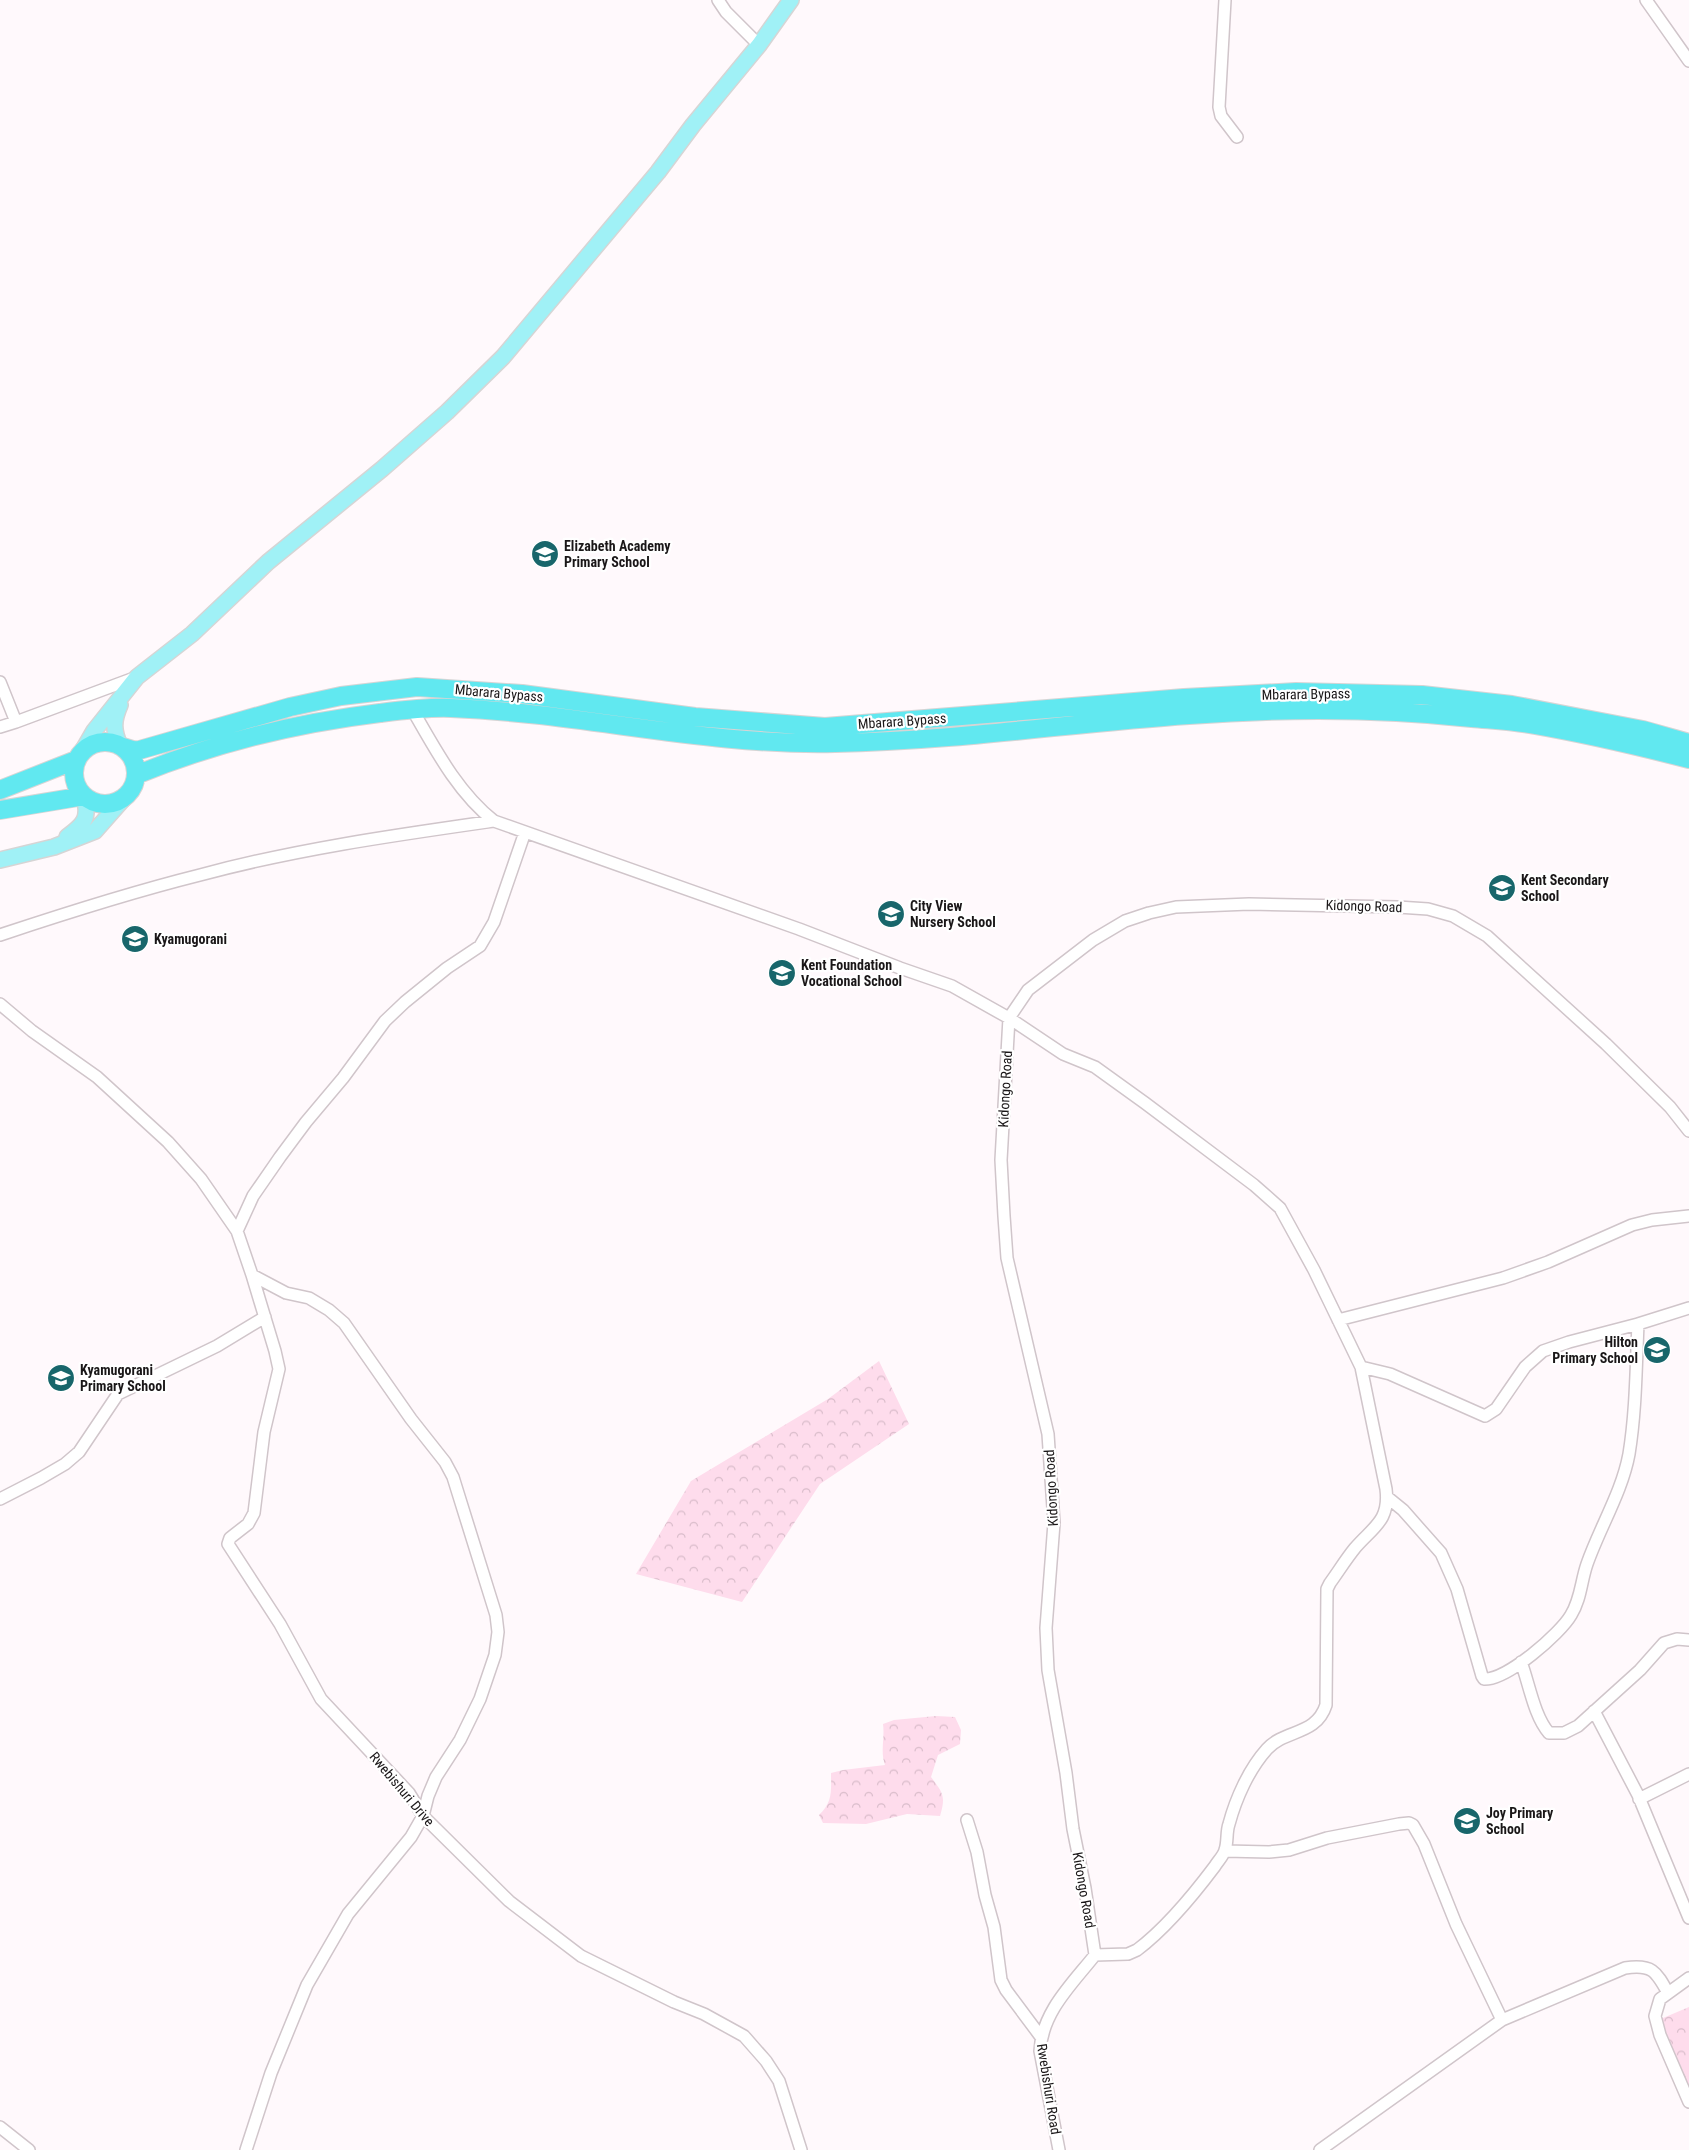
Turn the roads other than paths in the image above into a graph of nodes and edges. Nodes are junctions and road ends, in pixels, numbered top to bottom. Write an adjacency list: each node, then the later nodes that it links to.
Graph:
1 (718, 0): 5 (street)
2 (791, 0): 5 (main road)
3 (1224, 0): 7 (street)
4 (1646, 0): 6 (street)
5 (759, 46): 8 (main road)
6 (1689, 61)
7 (1237, 137)
8 (137, 677): 10 (main road); 12 (street)
9 (0, 682): 12 (street)
10 (124, 694): 15 (main road); 16 (main road)
11 (412, 709): 17 (highway, Mbarara Bypass); 18 (highway, Mbarara Bypass); 23 (street)
12 (16, 722): 13 (street)
13 (0, 727)
14 (1689, 743): 15 (highway, Mbarara Bypass)
15 (120, 746): 16 (highway); 18 (highway)
16 (80, 756): 19 (highway); 20 (highway)
17 (1689, 759)
18 (136, 775): 21 (highway)
19 (0, 790)
20 (84, 796): 21 (highway); 22 (highway); 25 (main road)
21 (125, 797): 25 (main road)
22 (0, 810)
23 (494, 821): 24 (street); 27 (street)
24 (525, 832): 29 (street); 32 (street)
25 (54, 847): 26 (main road)
26 (0, 860)
27 (0, 935)
28 (0, 1004): 32 (street, Rwebishuri Drive)
29 (1009, 1018): 30 (street, Kidongo Road); 36 (street); 50 (street, Kidongo Road)
30 (1689, 1131)
31 (1689, 1216): 36 (street)
32 (237, 1231): 33 (street, Rwebishuri Drive)
33 (252, 1276): 35 (street, Rwebishuri Drive); 46 (street)
34 (1689, 1308): 37 (street)
35 (265, 1317): 40 (street); 46 (street, Rwebishuri Drive)
36 (1338, 1320): 38 (street)
37 (1638, 1324): 38 (street); 42 (street)
38 (1361, 1367): 39 (street)
39 (1387, 1497): 42 (street); 48 (street)
40 (0, 1498)
41 (1689, 1640): 43 (street)
42 (1522, 1662): 43 (street)
43 (1594, 1711): 45 (street)
44 (1689, 1774): 45 (street)
45 (1639, 1799): 49 (street)
46 (423, 1816): 58 (street); 59 (street, Rwebishuri Drive)
47 (967, 1820): 54 (street)
48 (1225, 1851): 50 (street); 53 (street)
49 (1689, 1918)
50 (1095, 1955): 54 (street, Rwebishuri Road)
51 (1689, 1978): 52 (street)
52 (1668, 1993): 53 (street); 55 (street)
53 (1502, 2020): 61 (street)
54 (1041, 2037): 60 (street, Rwebishuri Road)
55 (1689, 2102)
56 (0, 2127): 57 (street)
57 (28, 2150)
58 (246, 2150)
59 (801, 2150)
60 (1059, 2150)
61 (1320, 2150)

